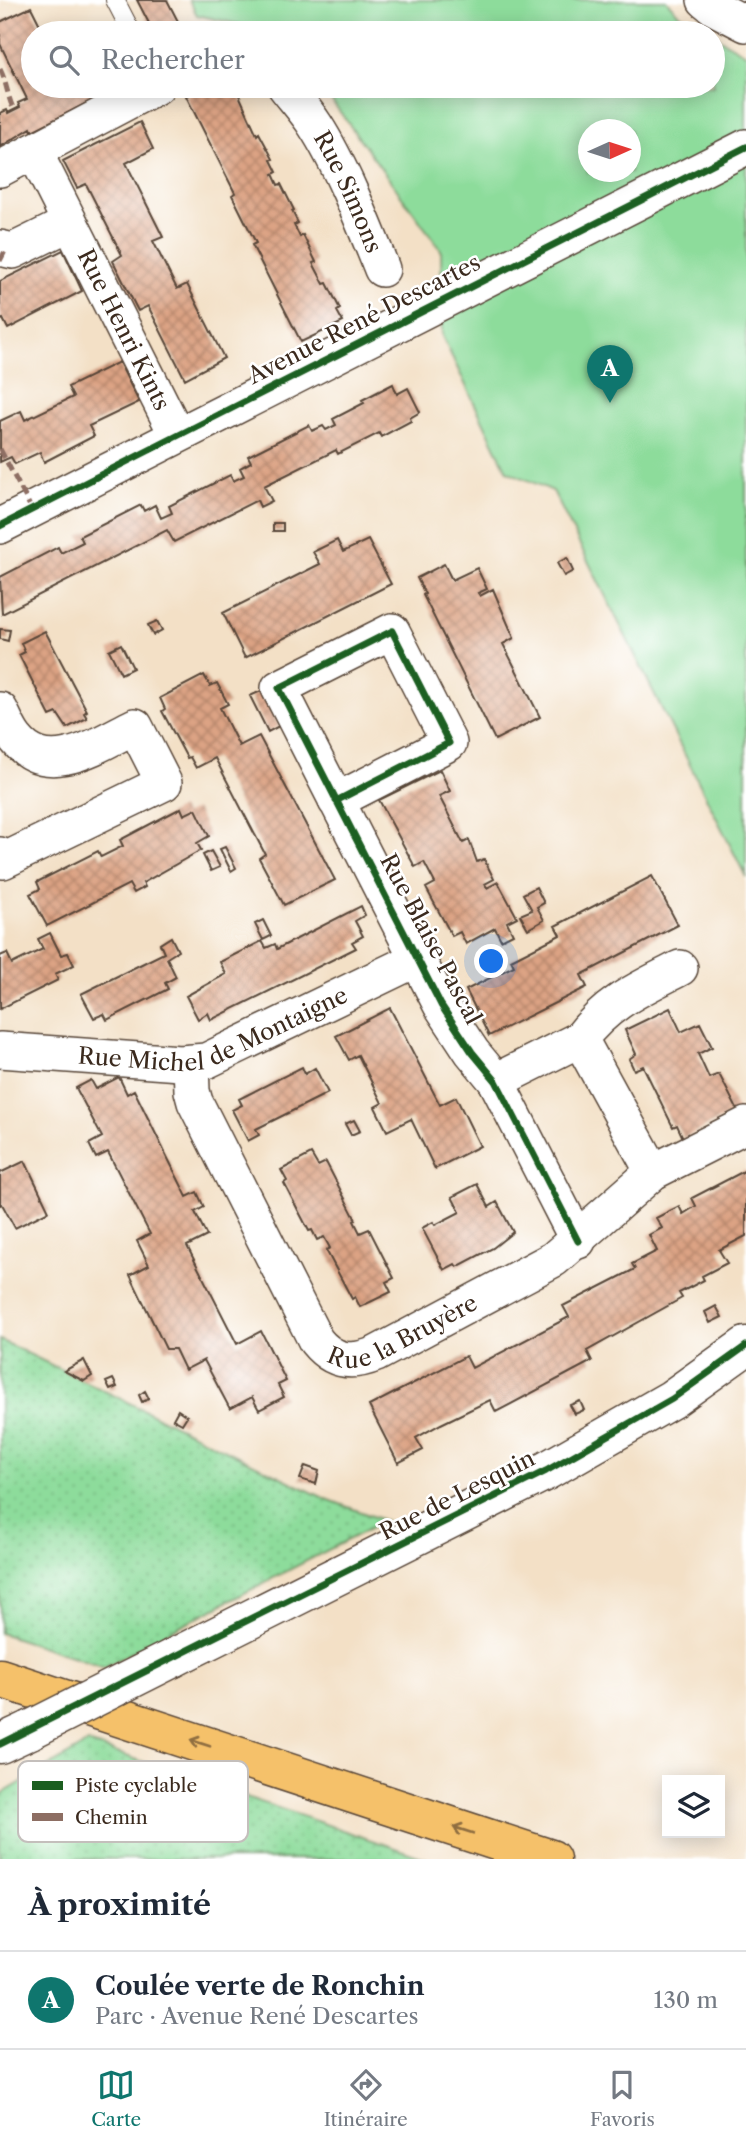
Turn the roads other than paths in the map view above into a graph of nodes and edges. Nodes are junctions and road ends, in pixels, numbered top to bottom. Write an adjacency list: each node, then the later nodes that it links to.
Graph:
1 (115, 0): 3 (lane)
2 (705, 0): 4 (street)
3 (126, 21)
4 (746, 24)
5 (134, 98): 8 (street)
6 (294, 98): 12 (street, Rue Simons)
7 (746, 147): 13 (street, Avenue René Descartes)
8 (34, 151): 9 (street); 10 (street, Rue Henri Kints)
9 (0, 169)
10 (70, 223): 11 (street, Rue Henri Kints); 13 (street, Rue Henri Kints)
11 (0, 248)
12 (382, 269)
13 (177, 435): 14 (street, Avenue René Descartes)
14 (0, 526)
15 (0, 710): 17 (street)
16 (336, 801): 16 (street, Rue Blaise Pascal); 18 (street, Rue Blaise Pascal)
17 (0, 855)
18 (417, 959): 22 (street, Rue Michel de Montaigne); 23 (street, Rue Blaise Pascal)
19 (680, 968): 20 (street)
20 (580, 1038): 23 (street); 25 (street)
21 (0, 1050): 22 (street, Rue Michel de Montaigne)
22 (191, 1063): 26 (street, Rue la Bruyère)
23 (496, 1081): 26 (street, Rue Blaise Pascal)
24 (746, 1125): 25 (street, Rue la Bruyère)
25 (653, 1172): 26 (street, Rue la Bruyère)
26 (578, 1241)
27 (746, 1346): 29 (street, Rue de Lesquin, bridge)
28 (0, 1678): 30 (highway, one-way to 28)
29 (15, 1737)
30 (551, 1859)

